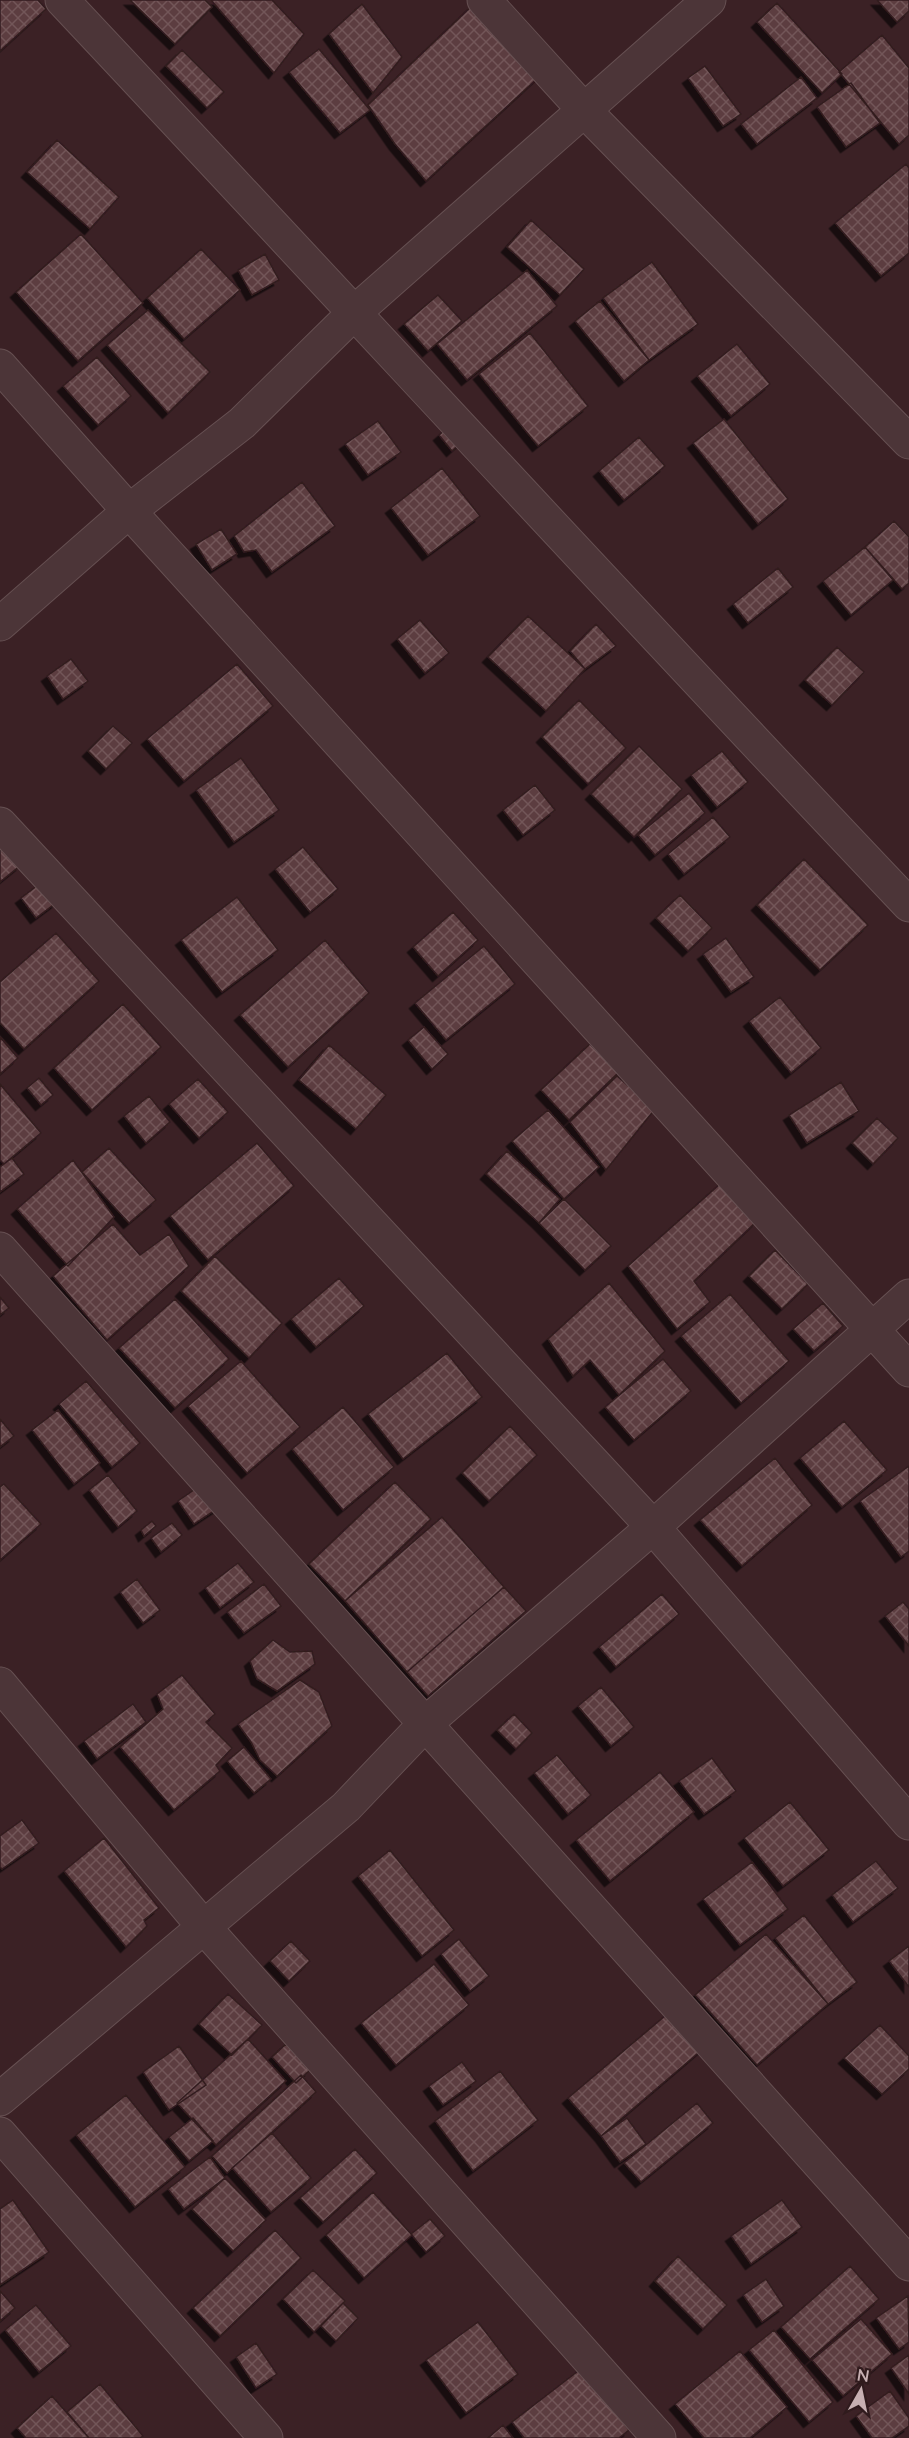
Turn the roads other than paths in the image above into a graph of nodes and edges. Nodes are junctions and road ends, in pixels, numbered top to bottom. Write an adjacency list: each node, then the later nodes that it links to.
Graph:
1 (62, 0): 5 (street)
2 (484, 0): 4 (street)
3 (709, 0): 4 (street)
4 (584, 110): 5 (street); 7 (street)
5 (355, 312): 8 (street); 11 (street)
6 (0, 366): 8 (street)
7 (909, 442)
8 (129, 511): 9 (street); 14 (street)
9 (0, 624)
10 (0, 824): 16 (street)
11 (909, 905)
12 (0, 1249): 18 (street)
13 (909, 1296): 14 (street)
14 (873, 1329): 15 (street); 16 (street)
15 (909, 1370)
16 (653, 1527): 18 (street); 19 (street)
17 (0, 1684): 20 (street)
18 (426, 1723): 20 (street); 23 (street)
19 (909, 1823)
20 (203, 1926): 21 (street); 25 (street)
21 (0, 2099)
22 (0, 2133): 24 (street)
23 (909, 2264)
24 (266, 2438)
25 (659, 2438)

